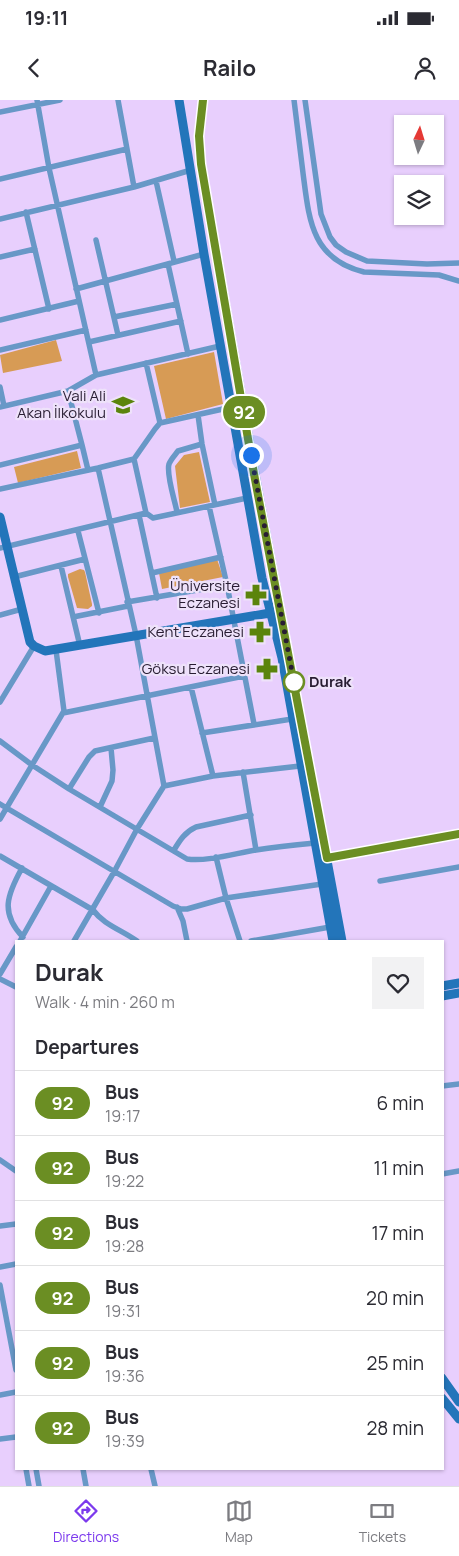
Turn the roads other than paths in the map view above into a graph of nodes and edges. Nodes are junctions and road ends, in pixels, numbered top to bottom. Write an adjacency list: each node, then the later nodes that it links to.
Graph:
1 (60, 100): 7 (street)
2 (118, 100): 9 (street)
3 (179, 100): 11 (main road)
4 (203, 100): 110 (main road)
5 (294, 100): 26 (street)
6 (306, 100): 24 (street)
7 (37, 102): 8 (street); 10 (street)
8 (0, 112)
9 (127, 149): 10 (street); 14 (street)
10 (49, 168): 12 (street); 15 (street)
11 (191, 170): 13 (street); 20 (main road)
12 (0, 179)
13 (156, 181): 14 (street); 22 (street)
14 (134, 187): 15 (street)
15 (58, 205): 16 (street); 27 (street)
16 (26, 212): 17 (street); 19 (street)
17 (0, 219)
18 (96, 240): 25 (street)
19 (35, 248): 21 (street); 30 (street)
20 (204, 254): 22 (street); 37 (main road)
21 (0, 257)
22 (174, 261): 23 (street)
23 (168, 264): 25 (street); 29 (street)
24 (459, 264)
25 (106, 280): 27 (street); 31 (street)
26 (459, 281)
27 (76, 289): 28 (street)
28 (79, 302): 30 (street); 34 (street)
29 (177, 304): 31 (street); 33 (street)
30 (48, 309): 32 (street)
31 (114, 317): 35 (street)
32 (0, 320)
33 (181, 321): 35 (street); 39 (street)
34 (86, 330): 36 (street); 38 (street)
35 (118, 335): 36 (street)
36 (89, 342): 41 (street)
37 (220, 346): 39 (street); 45 (main road)
38 (0, 350)
39 (188, 354): 40 (street)
40 (146, 364): 41 (street); 47 (street)
41 (96, 375): 43 (street)
42 (0, 387): 44 (street)
43 (68, 391): 44 (street); 49 (street)
44 (2, 406)
45 (232, 407): 46 (street); 55 (main road)
46 (198, 415): 47 (street); 48 (street)
47 (160, 423): 50 (street)
48 (202, 444): 56 (street); 57 (street)
49 (82, 445): 51 (street); 53 (street)
50 (134, 459): 52 (street); 58 (street)
51 (0, 465)
52 (98, 468): 53 (street); 61 (street)
53 (88, 470): 54 (street)
54 (0, 489)
55 (247, 498): 56 (street); 73 (main road)
56 (212, 505): 57 (street); 64 (street)
57 (178, 512): 58 (street)
58 (146, 514): 59 (street)
59 (139, 515): 61 (street); 67 (street)
60 (0, 517): 63 (main road)
61 (110, 522): 62 (street); 71 (street)
62 (78, 531): 63 (street); 65 (street)
63 (4, 547): 68 (main road)
64 (221, 557): 67 (street); 69 (street)
65 (85, 560): 66 (street); 74 (street)
66 (61, 566): 68 (street); 76 (street)
67 (152, 573): 70 (street)
68 (14, 577): 72 (main road)
69 (227, 585): 70 (street); 77 (street)
70 (157, 598): 71 (street)
71 (128, 604): 74 (street); 78 (street)
72 (22, 609): 75 (street); 79 (main road)
73 (270, 612): 77 (main road); 87 (main road)
74 (99, 613): 76 (street)
75 (0, 615)
76 (74, 617): 80 (street)
77 (234, 618): 78 (main road); 82 (street)
78 (136, 635): 80 (main road); 84 (street)
79 (34, 646): 81 (main road); 85 (street)
80 (80, 646): 81 (main road)
81 (56, 650): 86 (street)
82 (244, 676): 83 (street); 88 (street)
83 (190, 687): 84 (street); 89 (street)
84 (146, 695): 86 (street); 90 (street)
85 (0, 702)
86 (63, 713): 93 (street)
87 (292, 719): 88 (street); 94 (main road)
88 (254, 724): 89 (street)
89 (202, 733): 96 (street)
90 (154, 738): 92 (street); 97 (street)
91 (0, 741): 93 (street)
92 (111, 748): 98 (street); 100 (street)
93 (32, 765): 98 (street); 99 (street)
94 (300, 766): 95 (street); 105 (main road)
95 (243, 772): 96 (street); 101 (street)
96 (213, 776): 97 (street)
97 (164, 786): 103 (street)
98 (68, 789): 100 (street)
99 (3, 806): 102 (street); 113 (street)
100 (100, 807): 103 (street)
101 (251, 815): 106 (street); 107 (street)
102 (0, 819)
103 (137, 830): 106 (street); 113 (street)
104 (459, 834): 110 (street)
105 (314, 843): 107 (street); 110 (main road)
106 (174, 850): 109 (street)
107 (256, 850): 109 (street)
108 (0, 856): 112 (street)
109 (216, 858): 117 (street)
110 (322, 859): 115 (main road); 129 (main road)
111 (459, 867): 114 (street)
112 (22, 868): 116 (street); 122 (street)
113 (114, 872): 118 (street); 119 (street)
114 (380, 881)
115 (322, 884): 117 (street); 120 (main road)
116 (51, 886): 119 (street); 122 (street)
117 (226, 898): 118 (street); 126 (street)
118 (177, 908): 125 (street)
119 (92, 910): 121 (street); 124 (street)
120 (330, 927): 123 (street); 128 (main road)
121 (127, 938)
122 (21, 939)
123 (280, 939): 127 (street)
124 (75, 940)
125 (187, 940)
126 (240, 940)
127 (266, 940)
128 (333, 940)
129 (342, 940)
130 (15, 949): 131 (street)
131 (0, 974)
132 (0, 979): 134 (street)
133 (459, 983): 135 (main road)
134 (15, 986)
135 (444, 986)
136 (459, 993): 137 (main road)
137 (444, 996)
138 (459, 1084): 139 (street)
139 (444, 1086)
140 (0, 1160): 141 (street)
141 (15, 1170)
142 (459, 1171): 143 (street)
143 (444, 1174)
144 (15, 1224): 145 (street)
145 (0, 1226)
146 (15, 1264): 147 (street)
147 (0, 1267)
148 (0, 1285): 149 (street)
149 (15, 1365)
150 (444, 1381): 154 (main road)
151 (15, 1392): 152 (street)
152 (0, 1395)
153 (444, 1400): 155 (main road)
154 (459, 1402)
155 (459, 1419)
156 (15, 1437): 157 (street)
157 (0, 1439)
158 (26, 1470): 162 (street)
159 (36, 1470): 163 (street)
160 (83, 1470): 164 (street)
161 (151, 1470): 165 (street)
162 (29, 1486)
163 (39, 1486)
164 (86, 1486)
165 (155, 1486)

